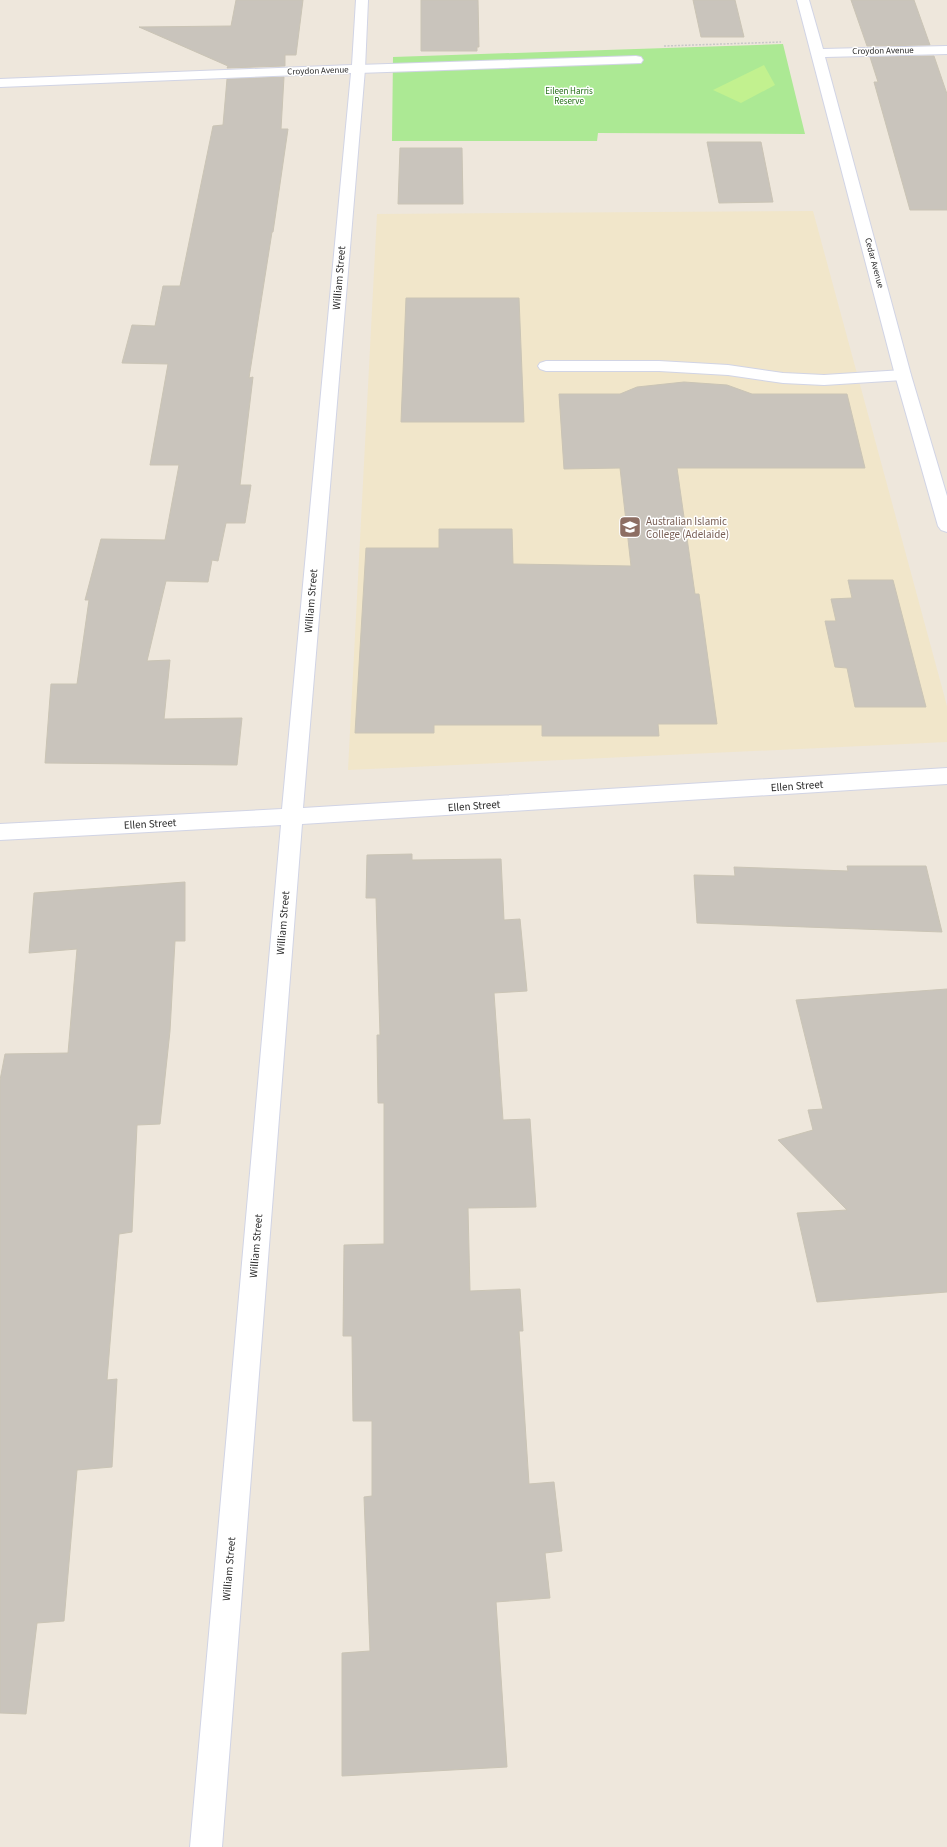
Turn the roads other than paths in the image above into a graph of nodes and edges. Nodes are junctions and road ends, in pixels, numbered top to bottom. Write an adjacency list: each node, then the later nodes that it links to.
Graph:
1 (362, 0): 6 (street, William Street)
2 (803, 0): 4 (street, Cedar Avenue)
3 (947, 50): 4 (street, Croydon Avenue)
4 (818, 53): 9 (street, Cedar Avenue)
5 (636, 60): 6 (street, Croydon Avenue)
6 (358, 69): 7 (street, Croydon Avenue); 12 (street, William Street)
7 (0, 83)
8 (546, 366): 9 (street)
9 (903, 375): 10 (street, Cedar Avenue)
10 (947, 526)
11 (947, 776): 12 (street, Ellen Street)
12 (292, 816): 13 (street, Ellen Street); 14 (street, William Street)
13 (0, 832)
14 (206, 1847)

